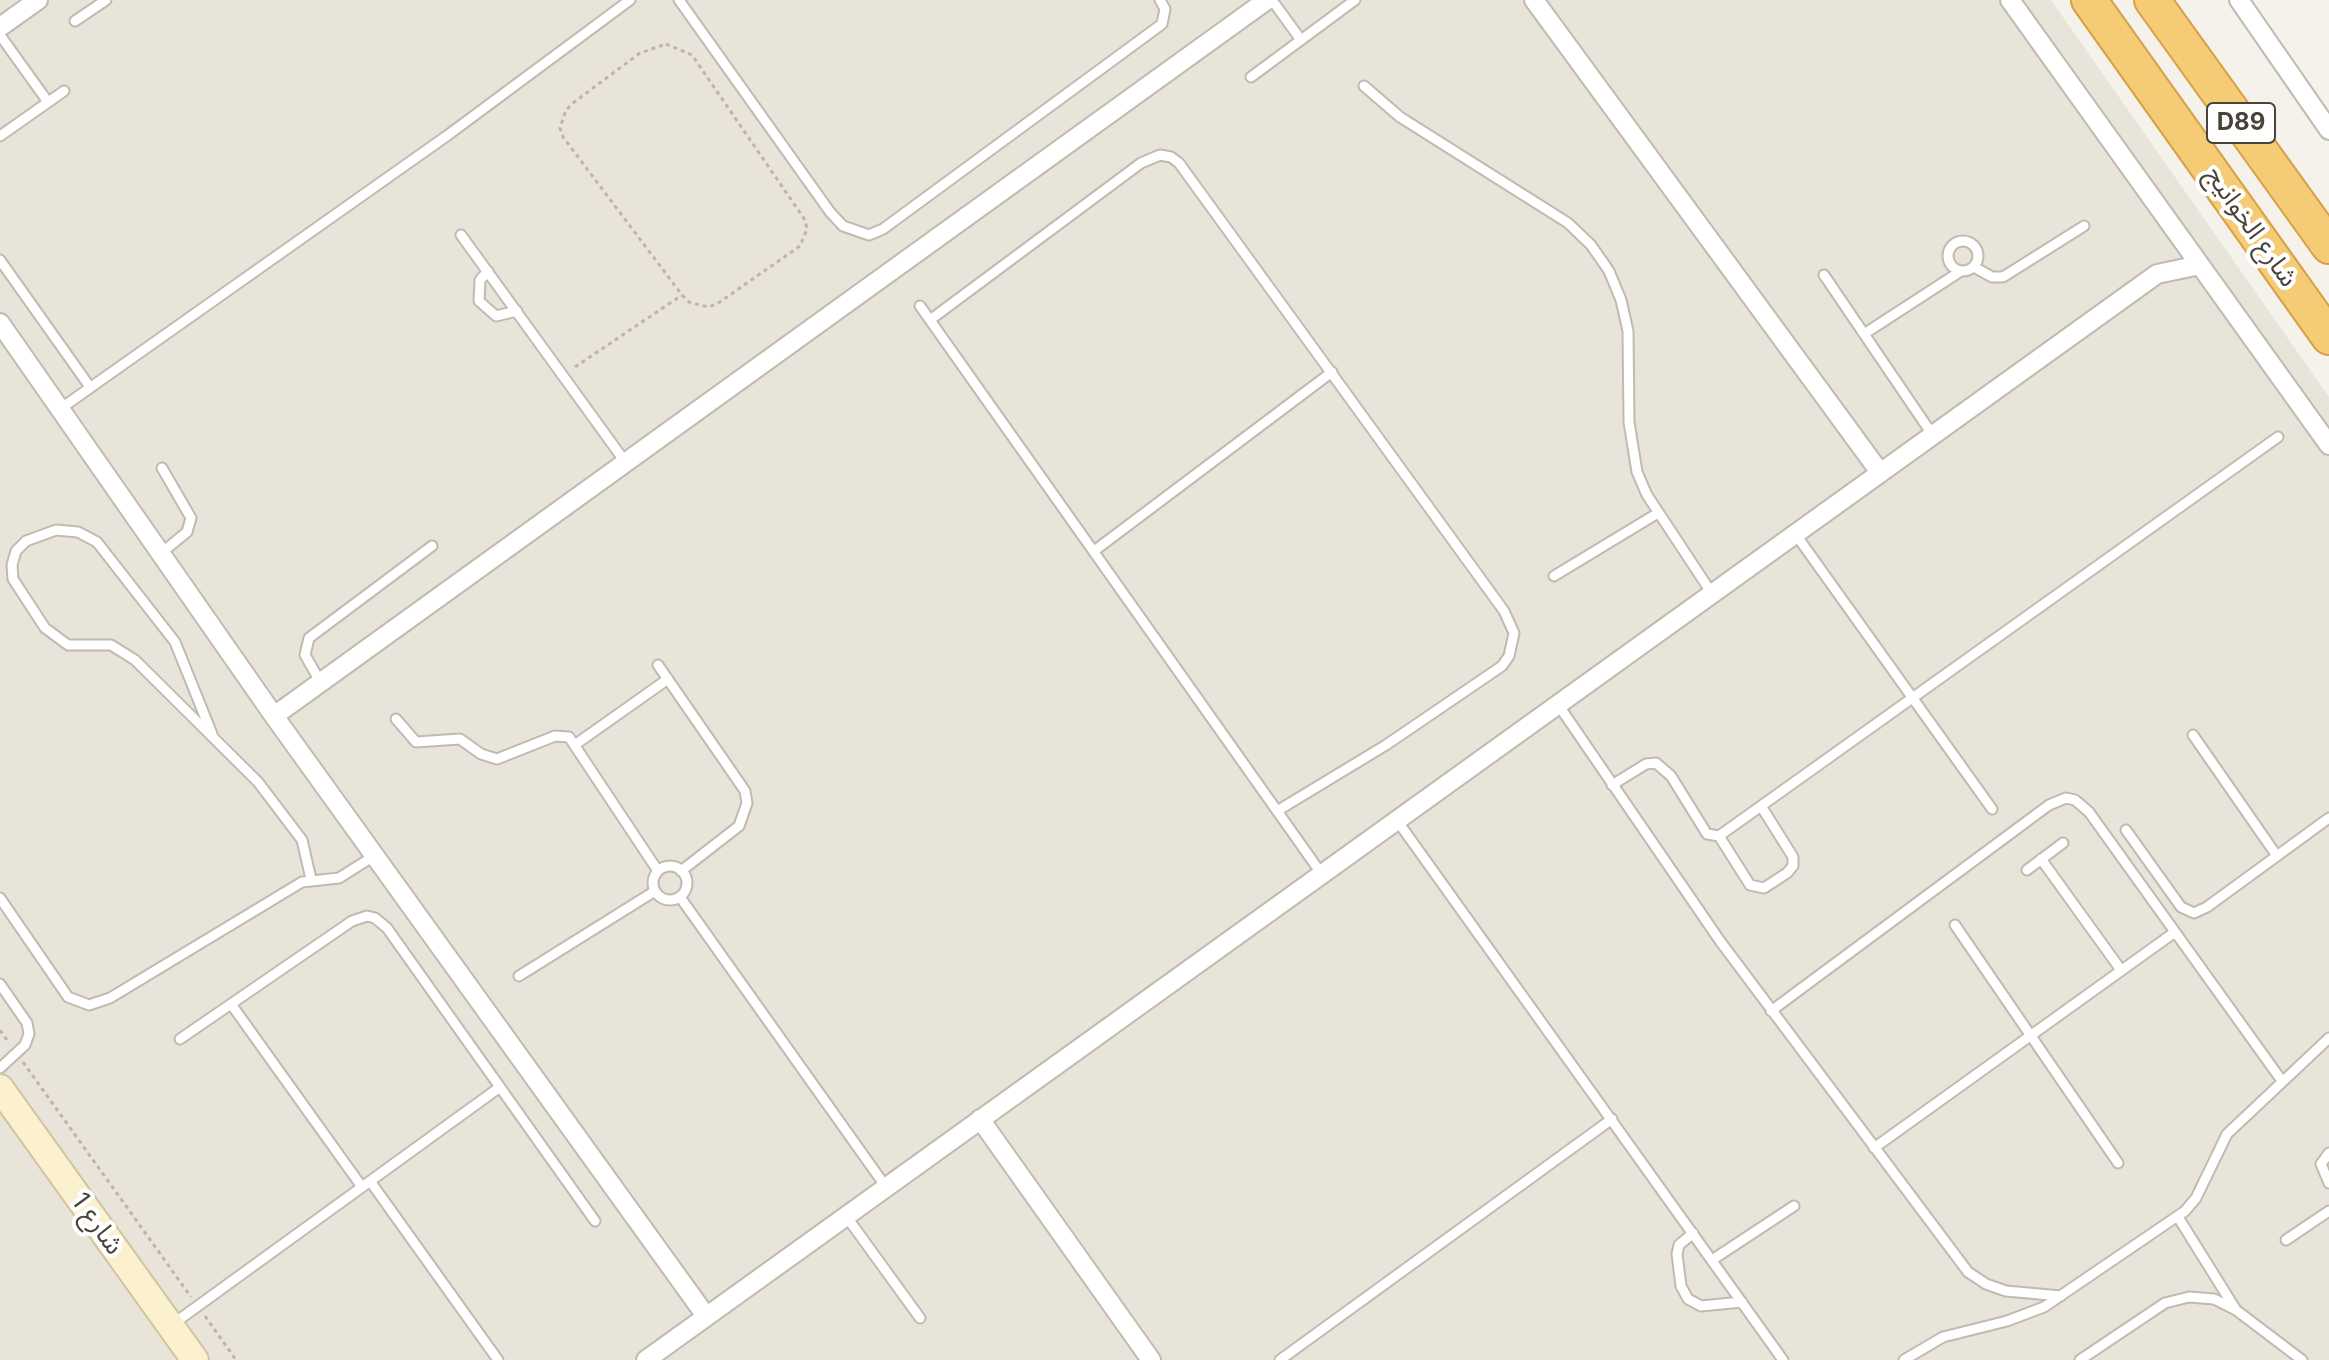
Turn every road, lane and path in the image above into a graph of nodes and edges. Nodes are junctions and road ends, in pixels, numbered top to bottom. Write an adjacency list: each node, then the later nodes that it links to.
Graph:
1 (38, 0): 14 (street)
2 (106, 0): 13 (lane)
3 (630, 0): 43 (lane)
4 (679, 0): 5 (lane)
5 (1160, 0)
6 (1269, 0): 16 (lane); 48 (street)
7 (1355, 0): 16 (lane)
8 (1534, 0): 50 (street)
9 (2010, 0): 24 (street)
10 (2089, 0): 40 (highway, شارع الخوانيج)
11 (2152, 0): 26 (highway, شارع الخوانيج / D89)
12 (2239, 0): 21 (street)
13 (75, 21)
14 (0, 27)
15 (0, 35): 20 (lane)
16 (1301, 40): 17 (lane)
17 (1251, 77)
18 (1364, 86): 51 (lane)
19 (64, 91): 20 (lane)
20 (48, 102): 22 (lane)
21 (2329, 130)
22 (0, 135)
23 (2084, 226): 29 (lane)
24 (2177, 234): 28 (street); 32 (street)
25 (461, 235): 30 (lane)
26 (2329, 246)
27 (0, 260): 43 (lane)
28 (2200, 265): 32 (street); 47 (street)
29 (1974, 267): 31 (lane); 31 (lane)
30 (488, 271): 36 (lane); 36 (lane)
31 (1961, 271): 39 (lane)
32 (2157, 274): 45 (street)
33 (1824, 275): 39 (lane)
34 (682, 295): 34 (path); 42 (path)
35 (920, 306): 37 (lane)
36 (517, 311): 42 (lane)
37 (930, 320): 41 (lane); 54 (lane)
38 (0, 323): 44 (street)
39 (1864, 334): 45 (lane)
40 (2329, 337)
41 (1332, 372): 54 (lane); 71 (lane)
42 (564, 375): 48 (lane)
43 (90, 387): 44 (lane)
44 (60, 409): 55 (street)
45 (1932, 434): 50 (street)
46 (2278, 437): 61 (lane)
47 (2329, 445)
48 (626, 463): 60 (street)
49 (162, 468): 55 (lane)
50 (1879, 471): 52 (street)
51 (1658, 513): 56 (lane); 57 (lane)
52 (1794, 532): 57 (street); 61 (lane)
53 (432, 546): 60 (lane)
54 (1094, 551): 71 (lane)
55 (160, 554): 63 (street)
56 (1554, 576)
57 (1711, 592): 62 (street)
58 (658, 665): 59 (lane)
59 (668, 679): 67 (lane); 82 (lane)
60 (321, 683): 63 (street)
61 (1913, 698): 69 (lane); 70 (lane)
62 (1557, 703): 68 (lane); 73 (street)
63 (274, 716): 77 (street)
64 (396, 719): 67 (lane)
65 (212, 734): 65 (lane); 84 (lane)
66 (2193, 735): 78 (lane)
67 (576, 744): 81 (lane)
68 (1612, 785): 75 (lane); 94 (lane)
69 (1761, 806): 75 (lane); 75 (lane)
70 (1992, 809)
71 (1277, 811): 83 (lane)
72 (2329, 818): 78 (lane)
73 (1396, 819): 83 (street); 105 (lane)
74 (2126, 830): 78 (lane)
75 (1719, 836)
76 (2063, 843): 79 (lane)
77 (374, 856): 84 (lane); 124 (street)
78 (2277, 856)
79 (2041, 859): 80 (lane); 90 (lane)
80 (2027, 870)
81 (658, 871): 82 (lane); 85 (lane)
82 (681, 871): 86 (lane)
83 (1321, 873): 104 (street)
84 (311, 879): 87 (lane)
85 (655, 891): 86 (lane); 91 (lane)
86 (680, 897): 111 (lane)
87 (0, 898)
88 (1955, 925): 96 (lane)
89 (2175, 932): 90 (lane); 94 (lane); 101 (lane)
90 (2121, 970): 96 (lane)
91 (519, 976)
92 (0, 984): 99 (lane)
93 (231, 1004): 98 (lane); 102 (lane); 110 (lane)
94 (1771, 1011): 106 (lane)
95 (0, 1030): 99 (path)
96 (2031, 1035): 106 (lane); 108 (lane)
97 (2329, 1038): 101 (lane)
98 (180, 1039)
99 (17, 1054): 100 (lane); 122 (path)
100 (0, 1068)
101 (2282, 1081): 115 (lane)
102 (500, 1087): 110 (lane); 116 (lane)
103 (0, 1088): 126 (street, شارع 1)
104 (980, 1119): 111 (street); 131 (street)
105 (1612, 1119): 117 (lane); 132 (lane)
106 (1874, 1148): 120 (lane)
107 (2329, 1153): 109 (lane)
108 (2118, 1163)
109 (2329, 1183)
110 (366, 1184): 122 (lane); 129 (lane)
111 (886, 1187): 114 (street)
112 (1794, 1206): 119 (lane)
113 (2329, 1211): 118 (lane)
114 (846, 1216): 124 (street); 125 (lane)
115 (2178, 1217): 120 (lane); 123 (lane)
116 (595, 1221)
117 (1693, 1233): 119 (lane); 121 (lane)
118 (2286, 1240)
119 (1712, 1260): 121 (lane)
120 (2061, 1296): 134 (lane)
121 (1742, 1302): 133 (lane)
122 (198, 1306): 126 (lane); 128 (path)
123 (2236, 1310): 135 (lane); 136 (lane)
124 (706, 1316): 130 (street)
125 (920, 1318)
126 (171, 1326): 127 (street, شارع 1)
127 (195, 1360)
128 (236, 1360)
129 (498, 1360)
130 (646, 1360)
131 (1151, 1360)
132 (1280, 1360)
133 (1783, 1360)
134 (1904, 1360)
135 (2080, 1360)
136 (2302, 1360)

